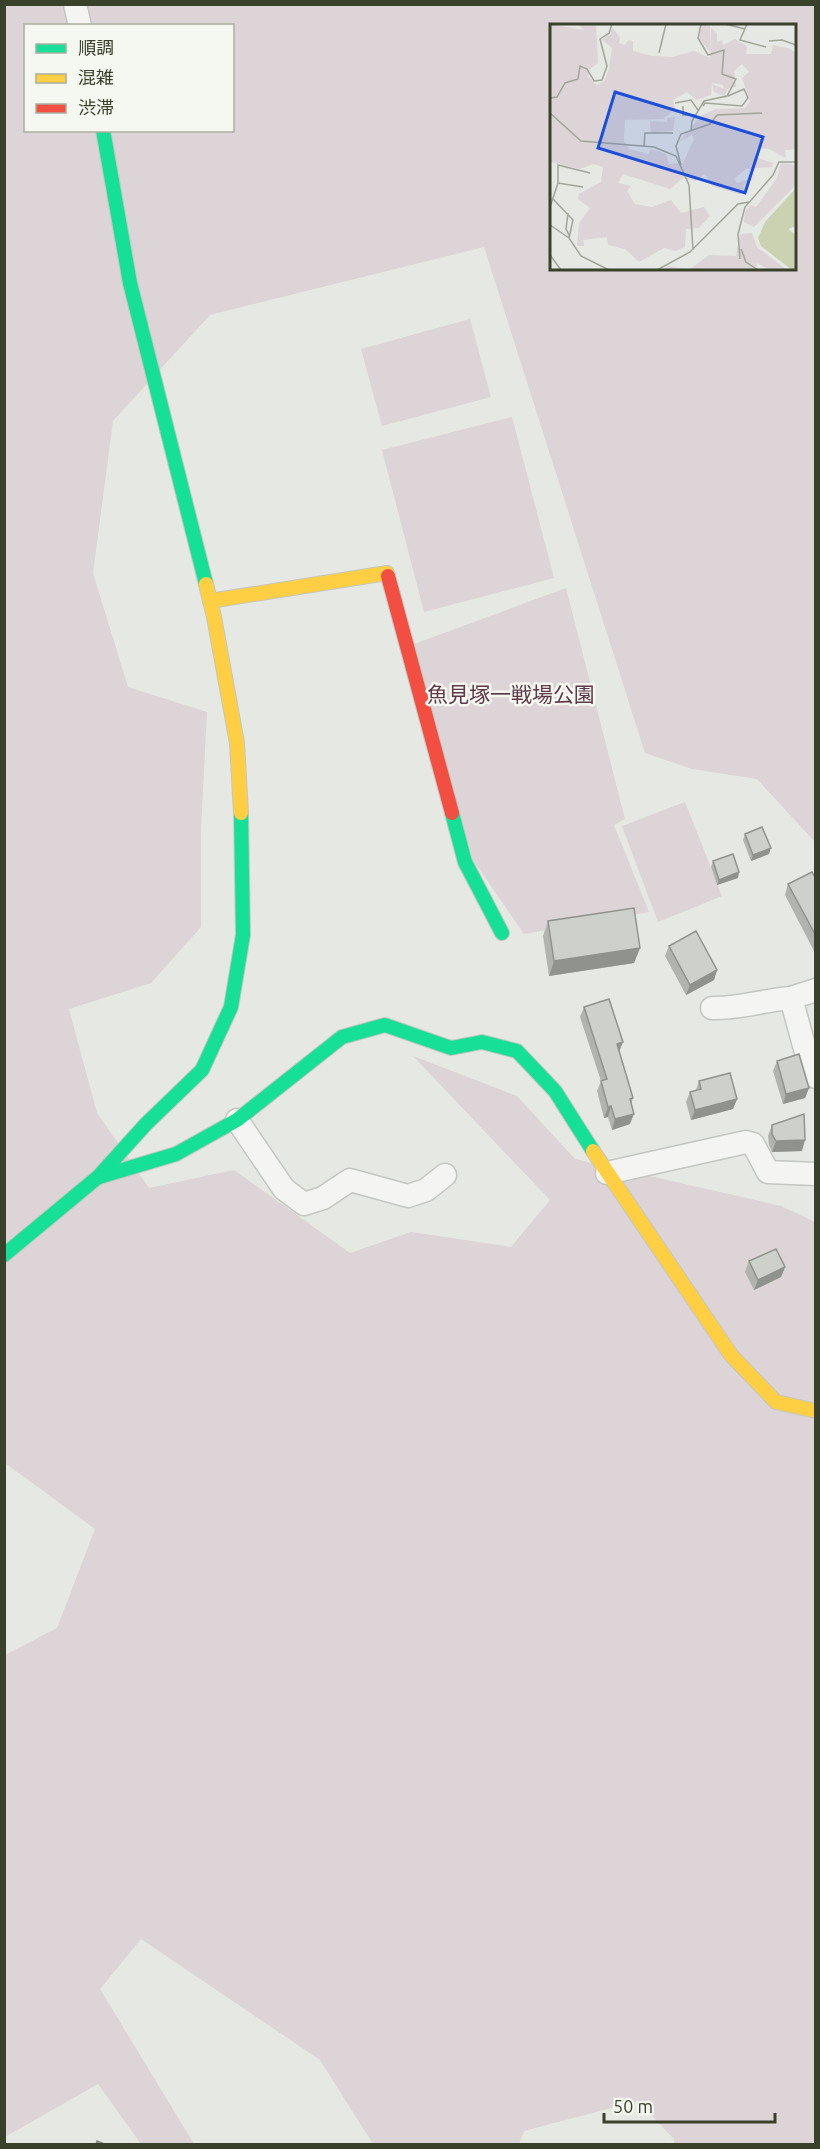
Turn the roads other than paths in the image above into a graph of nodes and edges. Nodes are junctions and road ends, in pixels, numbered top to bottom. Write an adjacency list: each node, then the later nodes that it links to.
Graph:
1 (75, 4): 2 (street)
2 (80, 24)
3 (103, 132): 4 (street)
4 (210, 602): 5 (street); 14 (street)
5 (502, 933)
6 (816, 990): 7 (street)
7 (791, 998): 8 (street); 9 (street)
8 (712, 1008)
9 (816, 1077)
10 (237, 1120): 11 (street); 13 (street); 14 (street)
11 (607, 1173): 12 (street); 16 (street)
12 (816, 1174)
13 (445, 1175)
14 (98, 1178): 15 (street)
15 (4, 1255)
16 (816, 1412)

